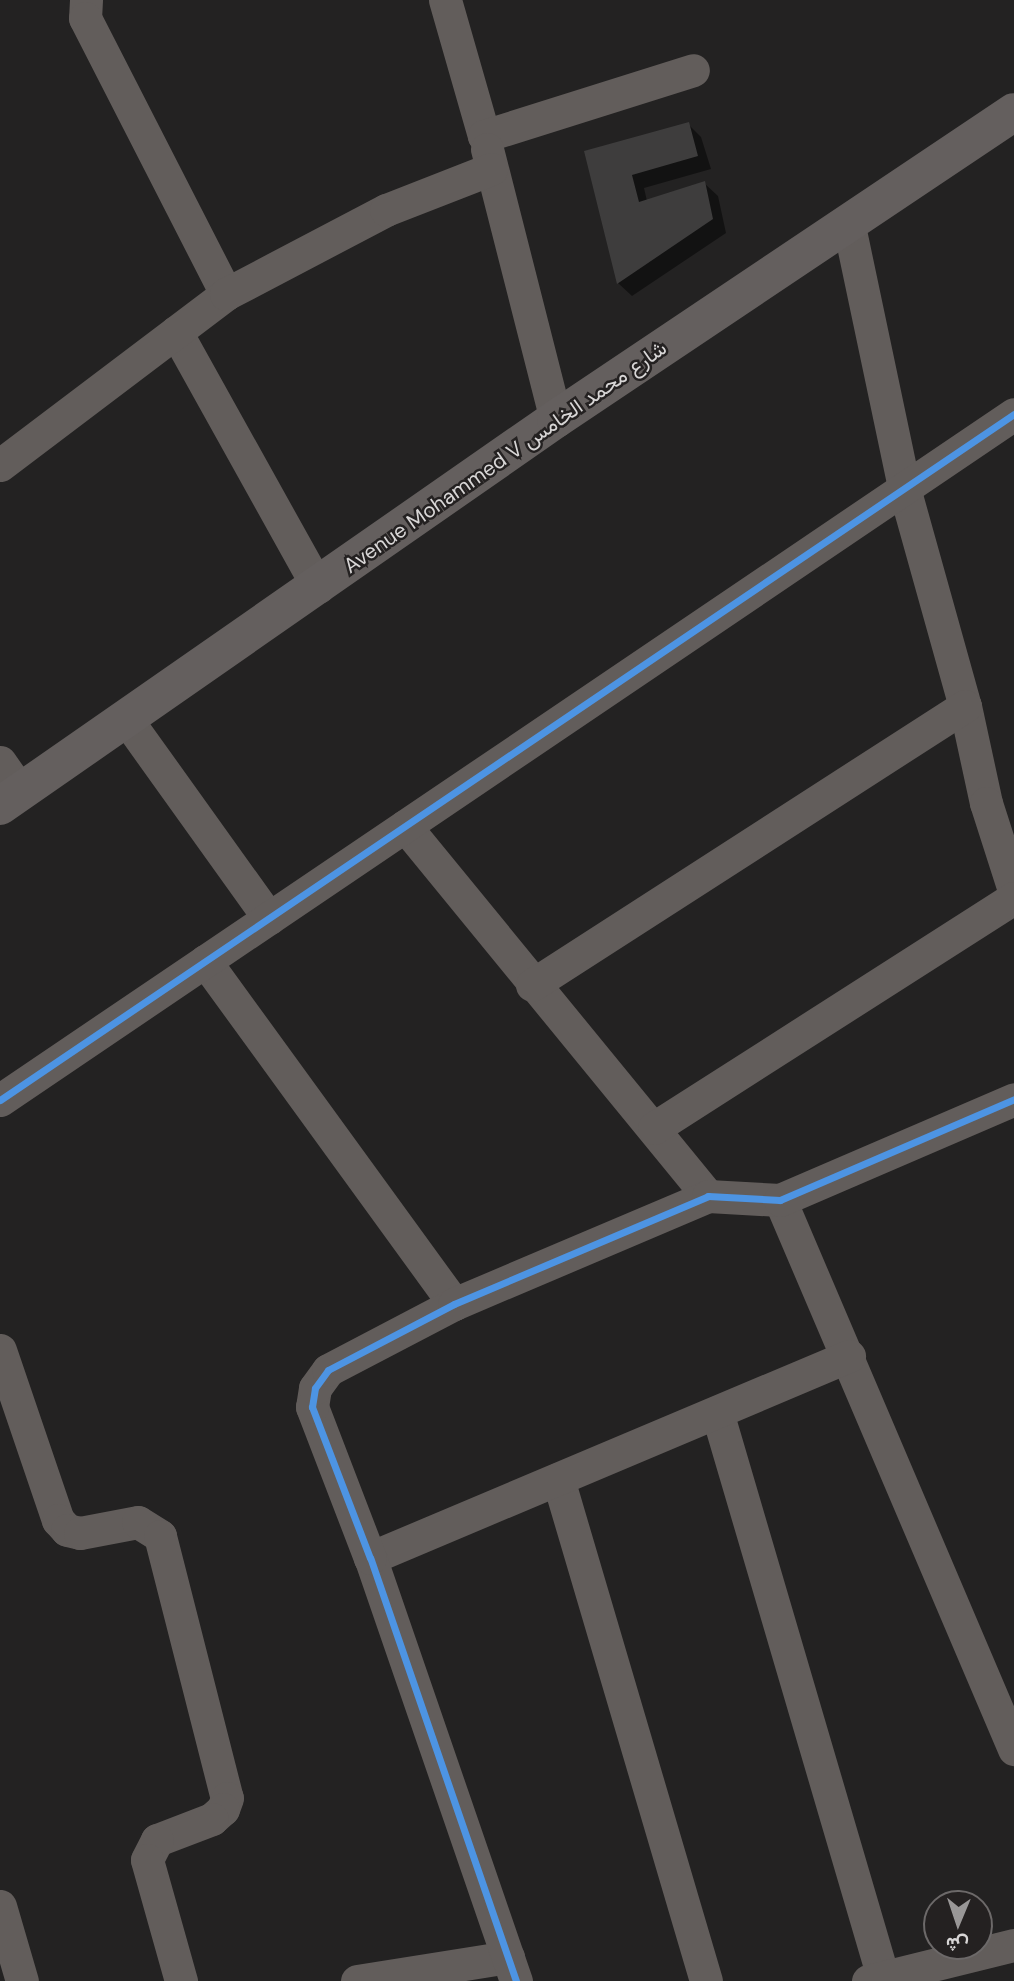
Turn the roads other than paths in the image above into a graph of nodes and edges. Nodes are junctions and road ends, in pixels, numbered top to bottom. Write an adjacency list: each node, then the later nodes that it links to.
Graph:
1 (86, 0): 8 (street)
2 (445, 0): 5 (street)
3 (693, 70): 5 (street)
4 (1014, 112): 7 (main road, Avenue Mohammed V شارع محمد الخامس)
5 (484, 136): 6 (street)
6 (491, 169): 8 (street); 11 (street)
7 (849, 226): 11 (main road, Avenue Mohammed V شارع محمد الخامس); 13 (street)
8 (226, 294): 9 (street)
9 (176, 332): 12 (street); 14 (street)
10 (1014, 414): 13 (street)
11 (556, 419): 14 (main road, Avenue Mohammed V شارع محمد الخامس)
12 (0, 465)
13 (904, 488): 15 (street); 18 (street)
14 (318, 587): 16 (main road, Avenue Mohammed V شارع محمد الخامس)
15 (965, 706): 19 (street); 23 (street)
16 (127, 720): 17 (main road, Avenue Mohammed V شارع محمد الخامس); 21 (street)
17 (7, 787)
18 (405, 826): 21 (street); 23 (street)
19 (1014, 890)
20 (1014, 898): 26 (street)
21 (269, 918): 22 (street)
22 (205, 961): 25 (street); 29 (street)
23 (532, 985): 26 (street)
24 (1014, 1098): 28 (street)
25 (0, 1100)
26 (654, 1128): 27 (street)
27 (708, 1196): 28 (street); 29 (street)
28 (780, 1200): 31 (street)
29 (454, 1304): 34 (street)
30 (0, 1350): 42 (street)
31 (849, 1356): 32 (street); 35 (street)
32 (717, 1412): 33 (street); 40 (street)
33 (558, 1479): 34 (street); 44 (street)
34 (370, 1558): 39 (street)
35 (1005, 1700): 36 (street)
36 (1014, 1749)
37 (0, 1906): 41 (street)
38 (1014, 1945): 40 (street)
39 (512, 1969): 43 (street)
40 (875, 1979)
41 (22, 1981)
42 (181, 1981)
43 (358, 1981)
44 (706, 1981)

